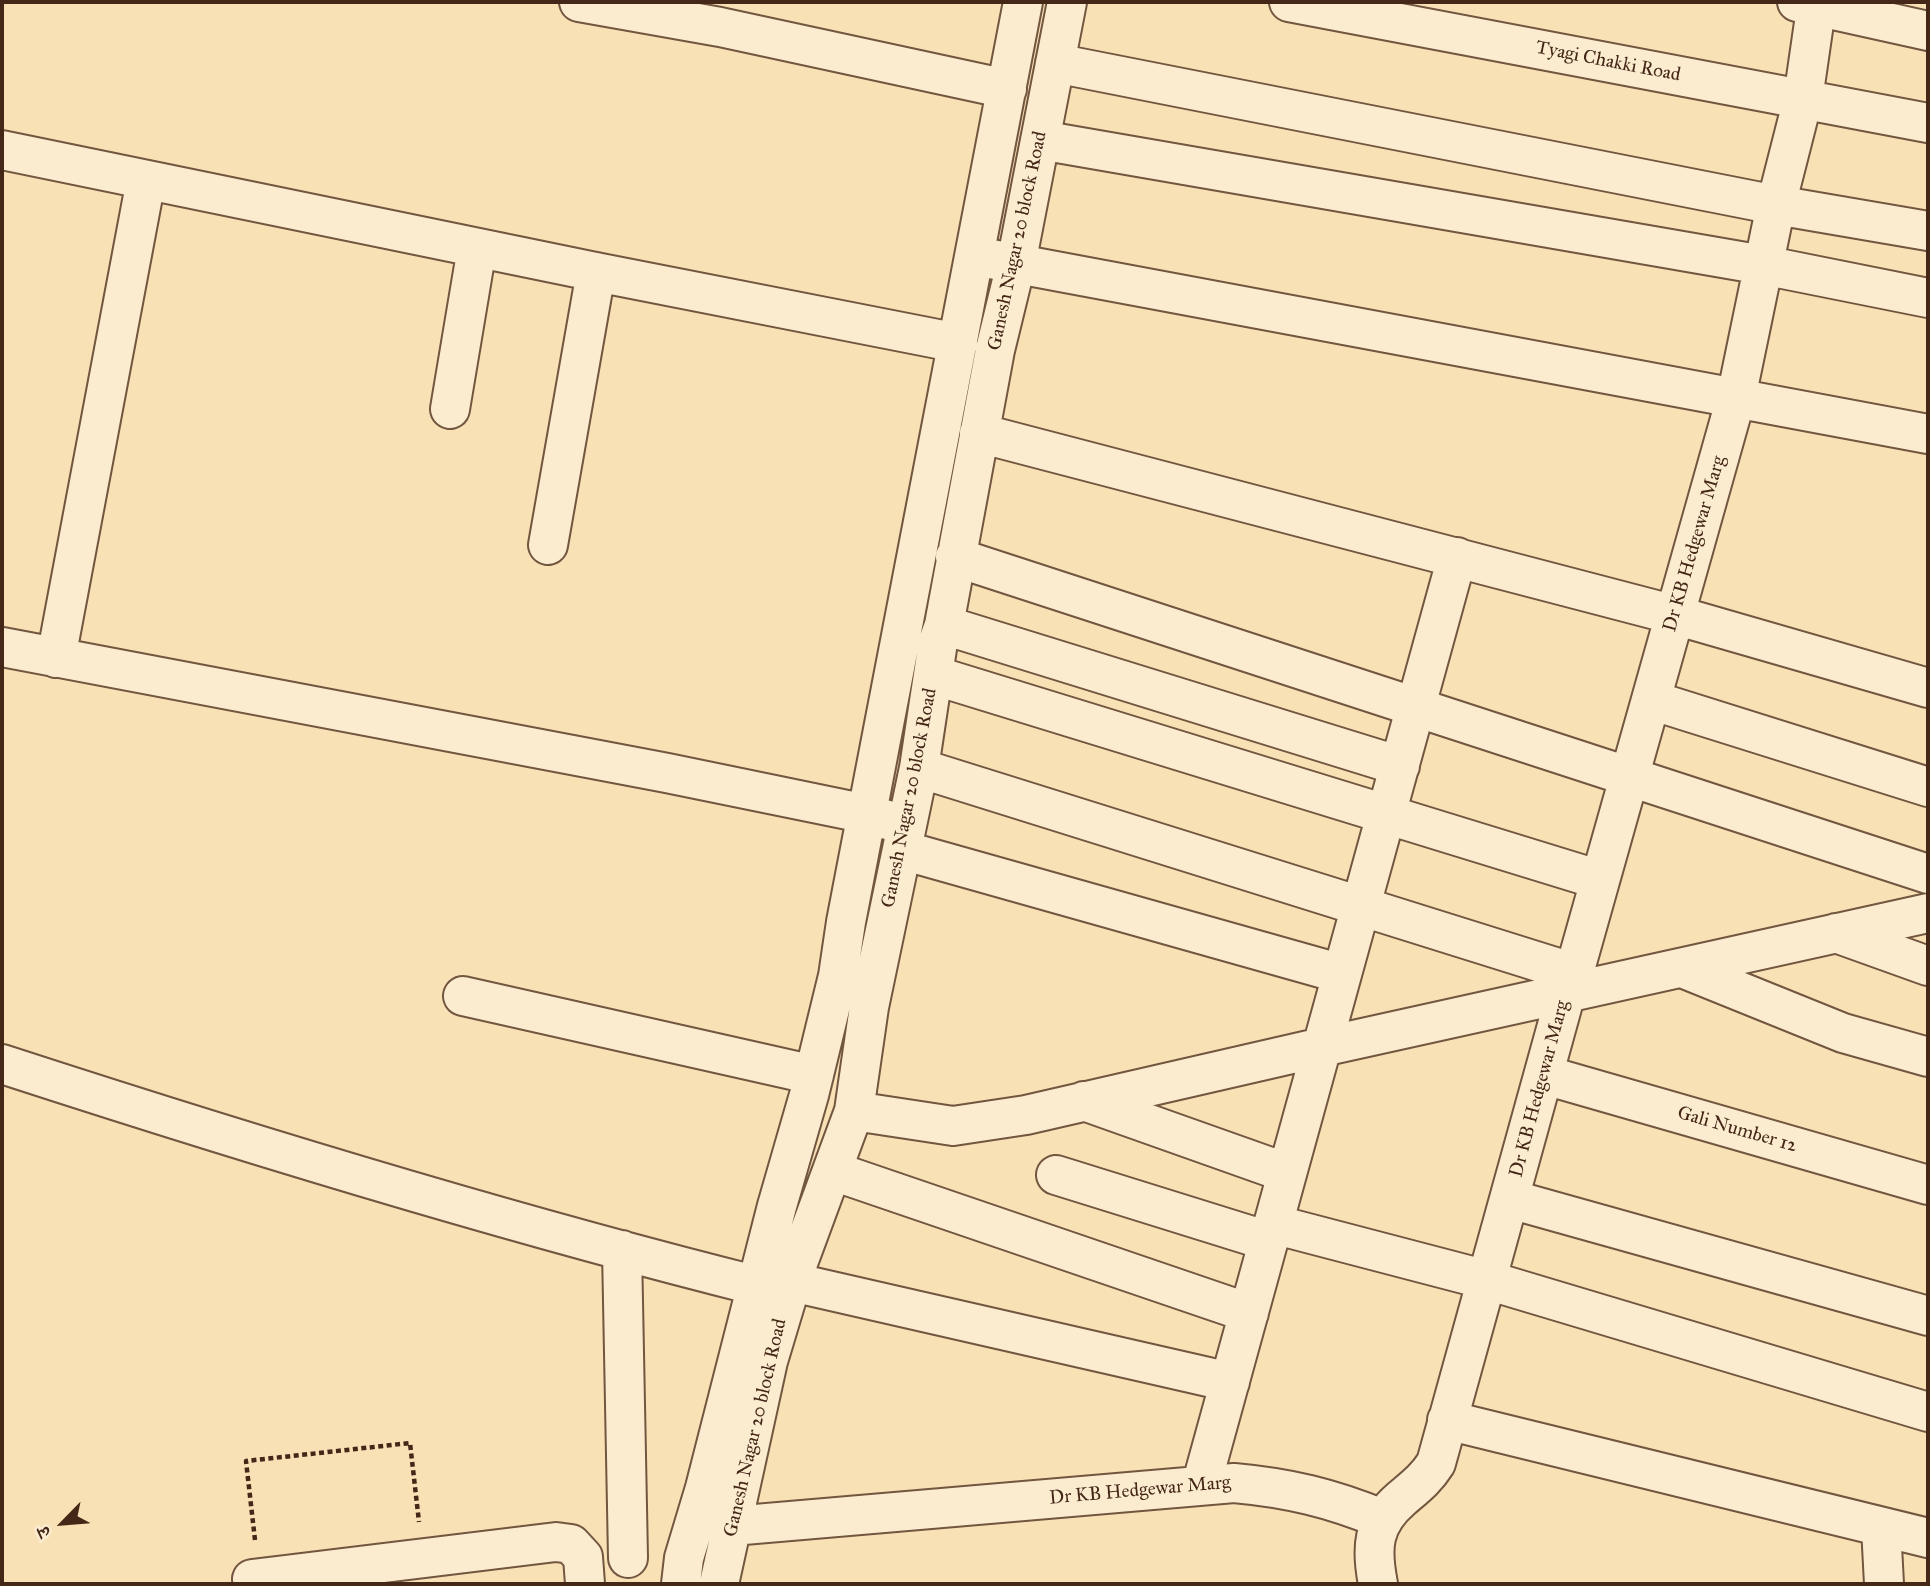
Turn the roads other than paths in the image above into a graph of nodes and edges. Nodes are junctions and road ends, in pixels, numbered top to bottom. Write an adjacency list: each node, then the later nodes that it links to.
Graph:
1 (579, 2): 6 (street)
2 (1023, 2): 9 (street, Ganesh Nagar 20 block Road)
3 (1066, 2): 8 (street, Ganesh Nagar 20 block Road)
4 (1289, 2): 10 (street, Tyagi Chakki Road)
5 (1810, 3): 7 (street); 10 (street, Dr KB Hedgewar Marg)
6 (722, 14): 9 (street)
7 (1928, 31)
8 (1055, 63): 12 (street, Ganesh Nagar 20 block Road); 15 (street)
9 (1007, 89): 18 (street, Ganesh Nagar 20 block Road)
10 (1803, 99): 11 (street, Tyagi Chakki Road); 15 (street, Dr KB Hedgewar Marg)
11 (1928, 122)
12 (1040, 140): 19 (street, Ganesh Nagar 20 block Road); 20 (street)
13 (2, 150): 14 (street)
14 (146, 180): 17 (street); 34 (street)
15 (1776, 205): 16 (street); 20 (street, Dr KB Hedgewar Marg)
16 (1928, 231)
17 (477, 248): 21 (street); 25 (street)
18 (975, 256): 19 (street); 23 (street, Ganesh Nagar 20 block Road)
19 (1016, 264): 24 (street); 26 (street, Ganesh Nagar 20 block Road)
20 (1763, 265): 22 (street); 24 (street, Dr KB Hedgewar Marg)
21 (596, 272): 23 (street); 28 (street)
22 (1928, 298)
23 (958, 343): 43 (street, Ganesh Nagar 20 block Road)
24 (1736, 398): 27 (street); 31 (street, Dr KB Hedgewar Marg)
25 (450, 409)
26 (979, 433): 29 (street, Ganesh Nagar 20 block Road); 30 (street)
27 (1928, 434)
28 (548, 545)
29 (955, 557): 32 (street, Ganesh Nagar 20 block Road); 38 (street)
30 (1457, 557): 31 (street); 38 (street)
31 (1675, 615): 36 (street); 37 (street, Dr KB Hedgewar Marg)
32 (944, 625): 35 (street, Ganesh Nagar 20 block Road); 39 (street)
33 (2, 647): 34 (street)
34 (56, 658): 43 (street)
35 (933, 675): 40 (street, Ganesh Nagar 20 block Road); 44 (street)
36 (1928, 688)
37 (1651, 700): 41 (street, Dr KB Hedgewar Marg); 42 (street)
38 (1416, 708): 39 (street); 41 (street)
39 (1400, 766): 44 (street)
40 (919, 768): 45 (street, Ganesh Nagar 20 block Road); 48 (street)
41 (1629, 777): 46 (street); 47 (street, Dr KB Hedgewar Marg)
42 (1928, 787)
43 (867, 814): 45 (street); 59 (street, Ganesh Nagar 20 block Road)
44 (1386, 814): 47 (street); 48 (street)
45 (905, 838): 53 (street); 62 (street, Ganesh Nagar 20 block Road)
46 (1928, 874)
47 (1600, 880): 54 (street, Dr KB Hedgewar Marg)
48 (1361, 906): 53 (street); 54 (street)
49 (1928, 913): 50 (street)
50 (1836, 933): 51 (street); 52 (street)
51 (1928, 966)
52 (1682, 968): 54 (street); 57 (street)
53 (1342, 974): 56 (street)
54 (1570, 983): 56 (street); 60 (street, Dr KB Hedgewar Marg)
55 (463, 996): 59 (street)
56 (1322, 1047): 61 (street); 64 (street)
57 (1928, 1057)
58 (2, 1065): 69 (street)
59 (814, 1075): 71 (street, Ganesh Nagar 20 block Road)
60 (1545, 1075): 66 (street, Gali Number 12); 67 (street, Dr KB Hedgewar Marg)
61 (1084, 1101): 62 (street); 64 (street)
62 (854, 1111): 63 (street, Ganesh Nagar 20 block Road)
63 (833, 1171): 71 (street, Ganesh Nagar 20 block Road); 72 (street)
64 (1287, 1173): 68 (street)
65 (1056, 1175): 68 (street)
66 (1928, 1185)
67 (1510, 1199): 70 (street, Dr KB Hedgewar Marg); 73 (street)
68 (1271, 1232): 70 (street); 72 (street)
69 (622, 1250): 71 (street); 82 (street)
70 (1487, 1280): 75 (street); 76 (street, Dr KB Hedgewar Marg)
71 (775, 1284): 74 (street); 79 (street, Ganesh Nagar 20 block Road); 84 (street, Ganesh Nagar 20 block Road)
72 (1249, 1313): 74 (street)
73 (1928, 1316)
74 (1230, 1382): 77 (street)
75 (1928, 1412)
76 (1447, 1420): 78 (street, Dr KB Hedgewar Marg); 80 (street)
77 (1200, 1486): 78 (street, Dr KB Hedgewar Marg); 79 (street, Dr KB Hedgewar Marg)
78 (1382, 1519): 87 (street)
79 (732, 1526): 86 (street, Ganesh Nagar 20 block Road)
80 (1881, 1527): 81 (street); 88 (street)
81 (1928, 1538)
82 (628, 1558): 83 (street); 84 (street)
83 (584, 1571): 85 (street)
84 (683, 1571)
85 (252, 1578)
86 (719, 1584)
87 (1378, 1584)
88 (1884, 1584)

